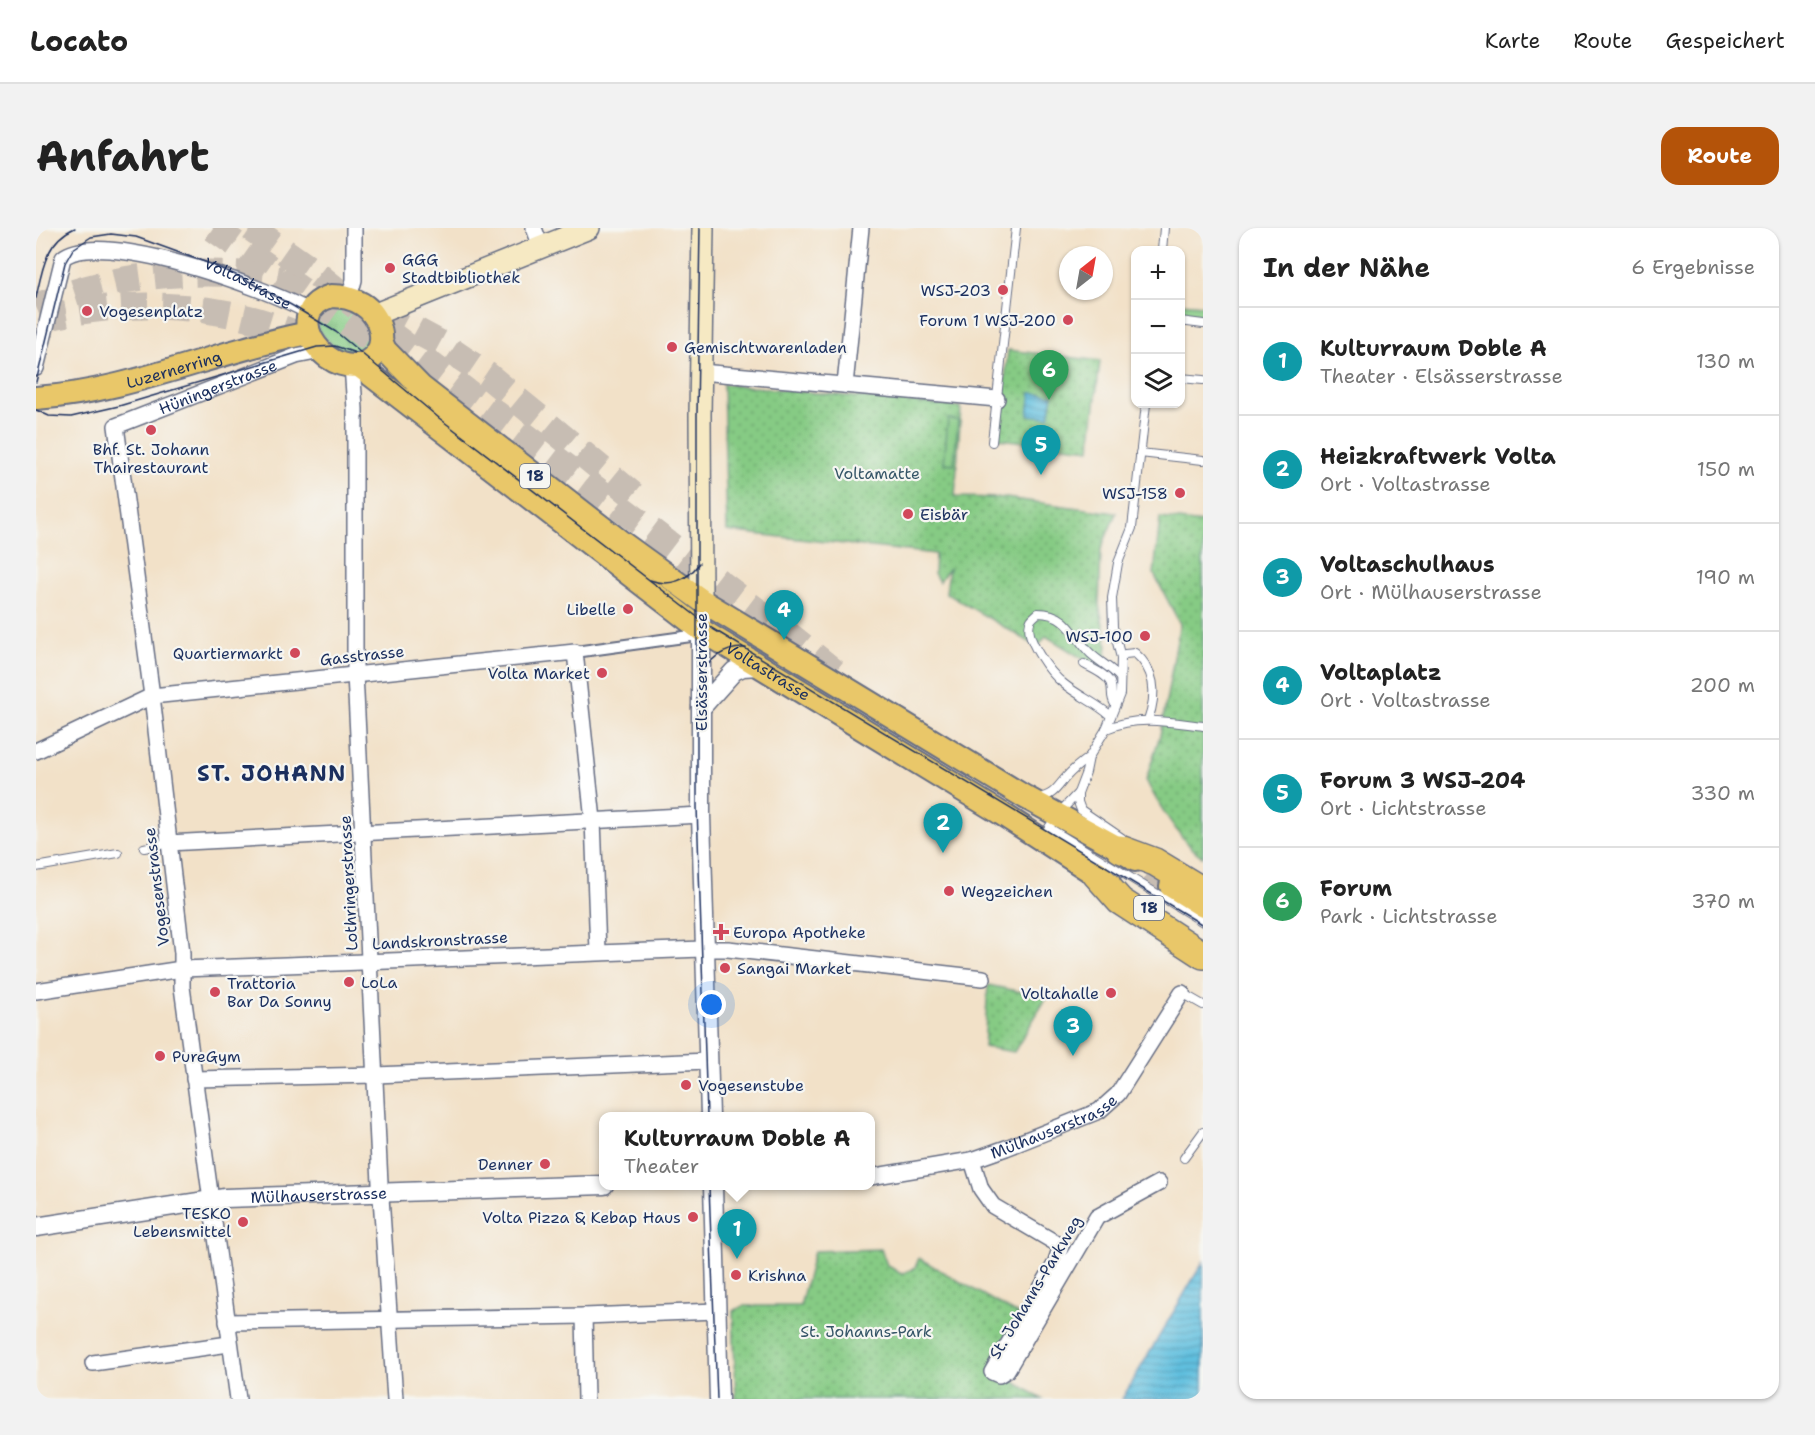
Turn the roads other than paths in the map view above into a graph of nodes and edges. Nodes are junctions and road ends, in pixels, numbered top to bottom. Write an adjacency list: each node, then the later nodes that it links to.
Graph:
1 (354, 228): 11 (street)
2 (589, 228): 7 (main road)
3 (703, 228): 19 (main road, Elsässerstrasse)
4 (861, 228): 22 (street)
5 (1016, 228): 24 (lane)
6 (1164, 228): 9 (lane)
7 (537, 237): 12 (main road)
8 (80, 238): 18 (street)
9 (1162, 246)
10 (186, 250): 15 (street, Voltastrasse)
11 (349, 298): 12 (main road); 15 (main road)
12 (373, 315): 16 (main road, 18)
13 (1185, 322): 14 (lane)
14 (1203, 324)
15 (313, 332): 17 (main road, 18); 23 (main road, Luzernerring); 26 (street, Hüningerstrasse)
16 (381, 341): 17 (main road); 30 (main road, Voltastrasse / 18)
17 (355, 365): 31 (main road, Voltastrasse / 18); 36 (street, Lothringerstrasse)
18 (36, 368)
19 (701, 372): 22 (street); 30 (main road, Elsässerstrasse)
20 (1185, 378): 21 (lane)
21 (1203, 380)
22 (845, 385): 24 (street)
23 (36, 398)
24 (997, 399): 27 (lane)
25 (1146, 408): 28 (lane)
26 (116, 426): 38 (street, Vogesenstrasse)
27 (992, 442)
28 (1140, 453): 29 (lane); 33 (lane)
29 (1203, 460)
30 (701, 600): 31 (street, Elsässerstrasse); 49 (main road, Voltastrasse / 18)
31 (701, 629): 32 (street, Gasstrasse); 35 (main road, Voltastrasse / 18); 40 (street, Elsässerstrasse)
32 (575, 652): 36 (street, Gasstrasse); 51 (street)
33 (1121, 658): 37 (lane); 42 (lane)
34 (1084, 664): 39 (lane)
35 (758, 666): 40 (street); 52 (main road, Voltastrasse / 18)
36 (355, 674): 38 (street, Gasstrasse); 53 (street, Lothringerstrasse)
37 (1120, 678): 39 (lane); 41 (lane)
38 (152, 696): 45 (street, Gasstrasse); 54 (street, Vogesenstrasse)
39 (1115, 704): 41 (lane)
40 (701, 708): 50 (street, Elsässerstrasse)
41 (1111, 716): 44 (lane)
42 (1148, 720): 43 (lane); 44 (lane)
43 (1203, 726)
44 (1106, 729): 46 (lane)
45 (36, 751)
46 (1089, 758): 47 (lane); 48 (lane)
47 (1058, 790): 49 (lane); 52 (lane)
48 (1078, 793): 52 (lane); 58 (lane)
49 (1025, 797): 52 (main road, Voltastrasse / 18)
50 (701, 815): 51 (street); 65 (street, Elsässerstrasse)
51 (593, 820): 53 (street); 66 (street)
52 (1049, 827): 56 (main road, Voltastrasse / 18); 60 (main road, Voltastrasse / 18); 63 (lane)
53 (363, 832): 54 (street); 68 (street, Lothringerstrasse)
54 (168, 843): 55 (lane); 69 (street, Vogesenstrasse)
55 (144, 848)
56 (1120, 849): 58 (highway); 62 (main road, Voltastrasse / 18)
57 (118, 852): 59 (lane)
58 (1155, 862): 61 (highway)
59 (36, 867)
60 (1096, 874): 64 (main road, Voltastrasse / 18); 67 (highway)
61 (1203, 891)
62 (1203, 906)
63 (1203, 922)
64 (1203, 942)
65 (704, 949): 66 (street, Landskronstrasse); 70 (street, Landskronstrasse); 74 (street, Elsässerstrasse)
66 (598, 951): 68 (street, Landskronstrasse)
67 (1203, 955)
68 (369, 962): 69 (street, Landskronstrasse); 75 (street, Lothringerstrasse)
69 (182, 969): 71 (street, Landskronstrasse); 76 (street, Vogesenstrasse)
70 (983, 978)
71 (36, 991)
72 (1182, 993): 73 (lane); 80 (street, Mülhauserstrasse)
73 (1203, 1005)
74 (708, 1061): 75 (street); 77 (street, Elsässerstrasse)
75 (376, 1075): 76 (street); 85 (street, Lothringerstrasse)
76 (194, 1079): 86 (street, Vogesenstrasse)
77 (710, 1112)
78 (1203, 1132): 79 (lane)
79 (1184, 1158)
80 (972, 1160): 81 (street, Mülhauserstrasse); 82 (street, St. Johanns-Parkweg)
81 (875, 1176)
82 (1159, 1183)
83 (599, 1185): 85 (street, Mülhauserstrasse)
84 (713, 1190): 88 (street)
85 (381, 1192): 86 (street, Mülhauserstrasse); 90 (street, Lothringerstrasse)
86 (210, 1200): 87 (street, Mülhauserstrasse); 91 (street, Vogesenstrasse)
87 (36, 1227)
88 (717, 1311): 89 (street); 97 (street)
89 (584, 1316): 90 (street); 96 (street)
90 (389, 1319): 91 (street); 95 (street, Lothringerstrasse)
91 (227, 1322): 92 (street, Vogesenstrasse)
92 (229, 1344): 93 (street); 94 (street, Vogesenstrasse)
93 (93, 1363)
94 (238, 1399)
95 (395, 1399)
96 (586, 1399)
97 (719, 1399)

